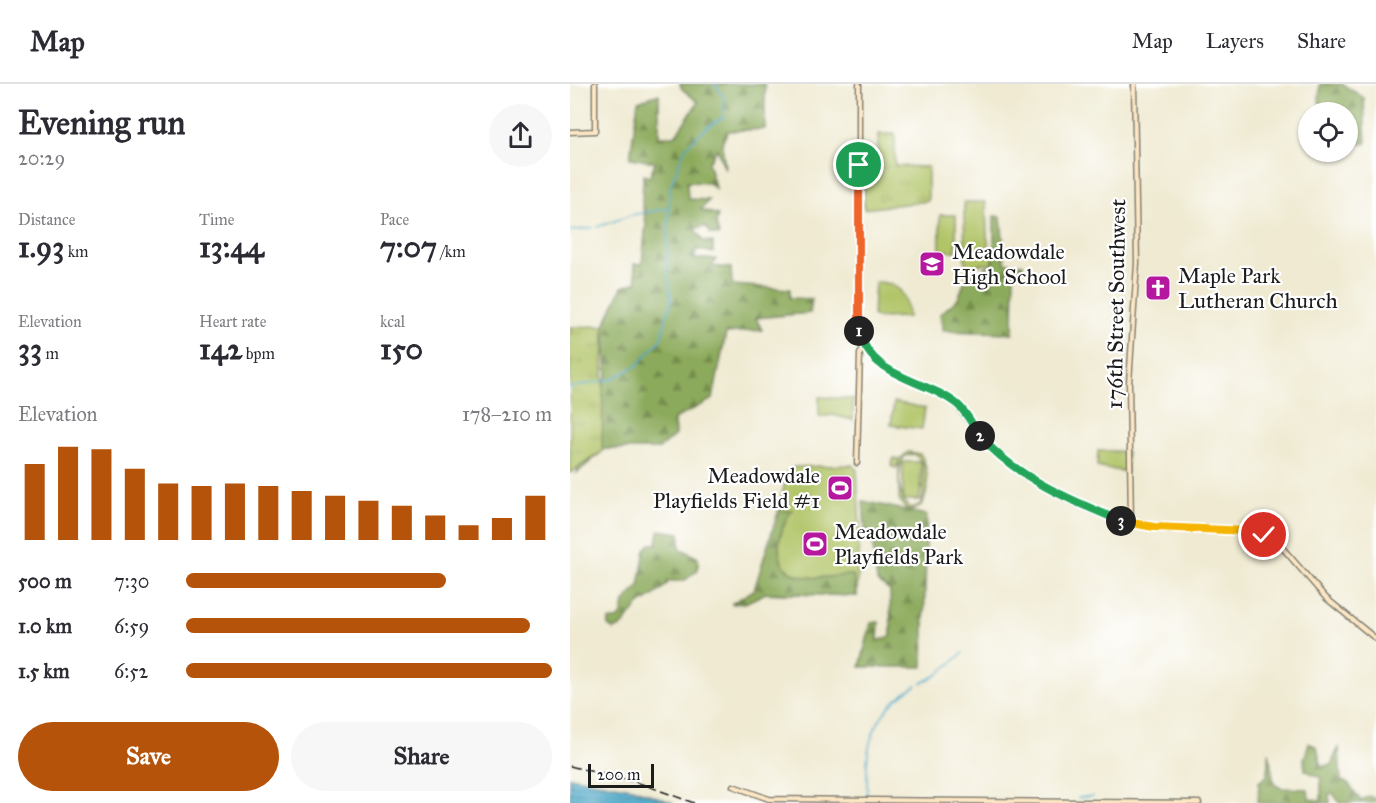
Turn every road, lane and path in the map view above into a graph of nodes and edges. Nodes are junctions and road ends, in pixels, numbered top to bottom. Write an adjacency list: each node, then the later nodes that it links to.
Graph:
1 (595, 84): 4 (street)
2 (859, 84): 5 (street)
3 (1134, 84): 7 (street, 176th Street Southwest)
4 (570, 132)
5 (864, 344): 6 (street); 7 (street)
6 (857, 463)
7 (1131, 524): 8 (street)
8 (1376, 639)
9 (733, 786): 10 (street)
10 (1199, 803)

